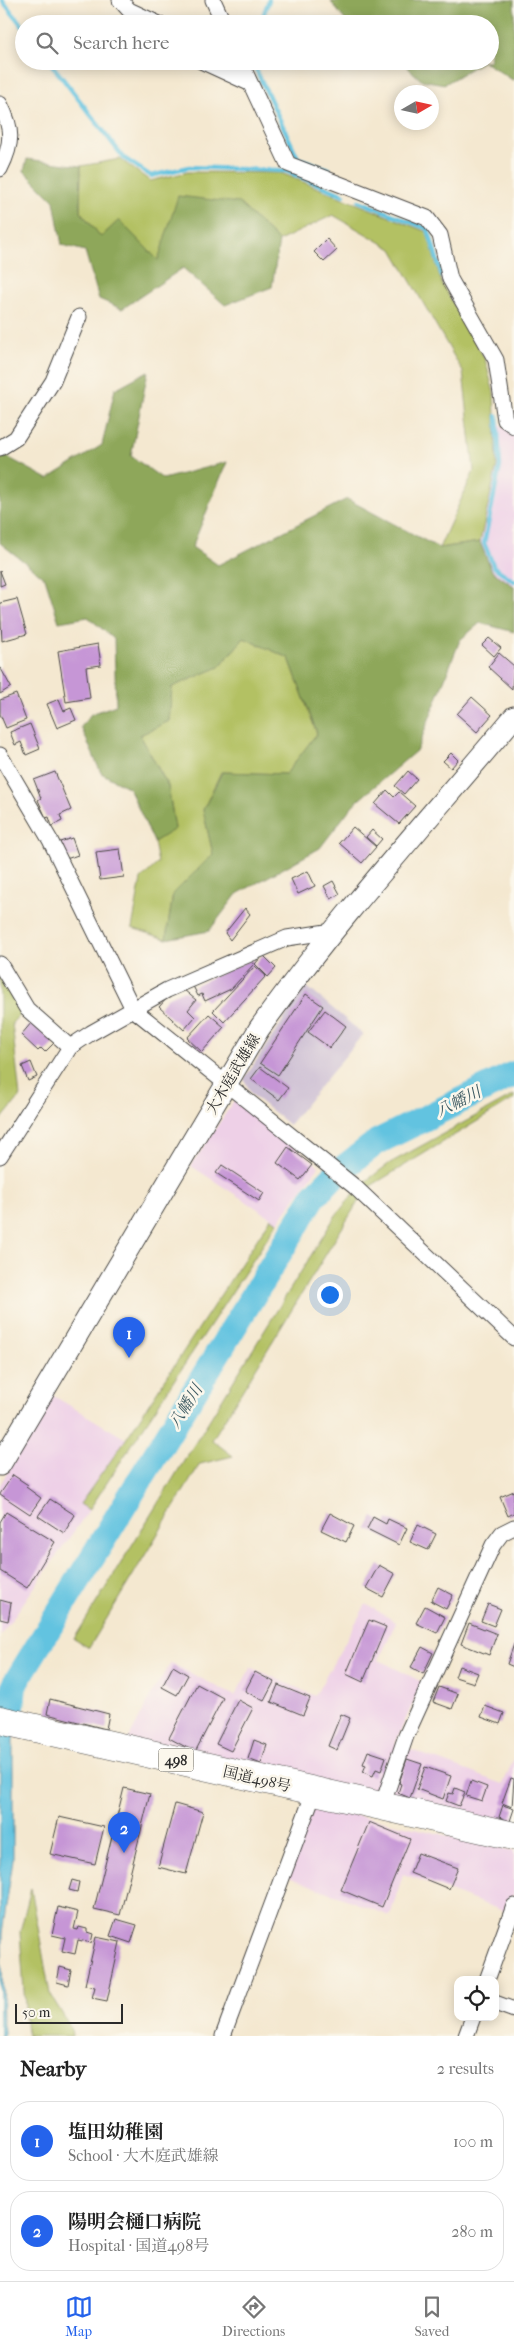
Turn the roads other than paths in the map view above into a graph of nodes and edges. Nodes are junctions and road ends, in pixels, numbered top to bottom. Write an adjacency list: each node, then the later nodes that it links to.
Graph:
1 (120, 0): 3 (street)
2 (213, 0): 4 (street)
3 (140, 15)
4 (220, 15)
5 (221, 70): 7 (street)
6 (244, 70): 7 (street)
7 (249, 83): 11 (street)
8 (0, 104): 9 (street)
9 (0, 169)
10 (79, 317): 12 (street)
11 (514, 426)
12 (0, 448)
13 (514, 717): 15 (main road, 大木庭武雄線)
14 (0, 755): 17 (street)
15 (333, 931): 17 (street); 19 (main road, 大木庭武雄線)
16 (0, 964): 18 (street)
17 (133, 1009): 18 (street); 19 (street)
18 (70, 1047): 20 (street)
19 (228, 1084): 21 (street); 22 (main road, 大木庭武雄線)
20 (0, 1156)
21 (514, 1338)
22 (0, 1465)
23 (514, 1527): 26 (street)
24 (0, 1720): 25 (highway, 国道498号 / 498)
25 (314, 1792): 26 (highway, 国道498号 / 498); 33 (street)
26 (382, 1806): 27 (highway, 国道498号 / 498)
27 (514, 1836)
28 (514, 1906): 29 (street)
29 (488, 1976)
30 (499, 2004): 31 (street)
31 (514, 2010)
32 (472, 2021): 34 (street)
33 (223, 2036)
34 (466, 2036)

